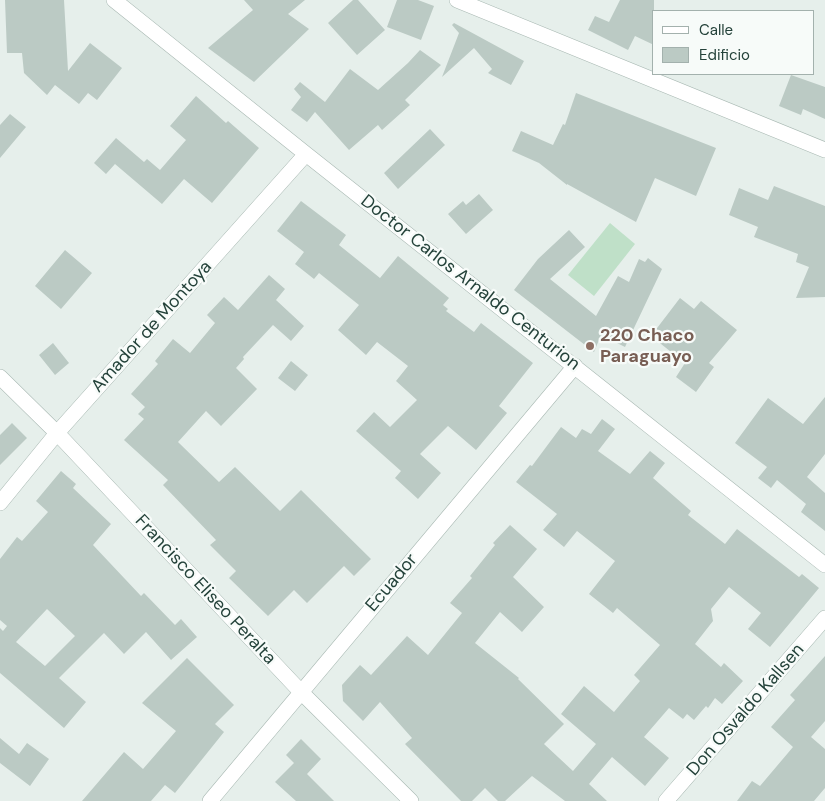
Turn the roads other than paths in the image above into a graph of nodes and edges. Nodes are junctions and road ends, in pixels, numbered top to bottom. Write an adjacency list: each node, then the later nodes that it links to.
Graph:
1 (114, 0): 4 (street, Doctor Carlos Arnaldo Centurion)
2 (457, 0): 3 (street)
3 (825, 150)
4 (306, 154): 5 (street, Doctor Carlos Arnaldo Centurion); 7 (street, Amador de Montoya)
5 (575, 366): 9 (street, Doctor Carlos Arnaldo Centurion); 11 (street, Ecuador)
6 (0, 377): 7 (street, Francisco Eliseo Peralta)
7 (57, 433): 8 (street, Amador de Montoya); 11 (street, Francisco Eliseo Peralta)
8 (0, 503)
9 (825, 565)
10 (825, 618): 14 (street, Don Osvaldo Kallsen)
11 (301, 692): 12 (street, Ecuador); 13 (street, Francisco Eliseo Peralta)
12 (210, 801)
13 (411, 801)
14 (666, 801)

